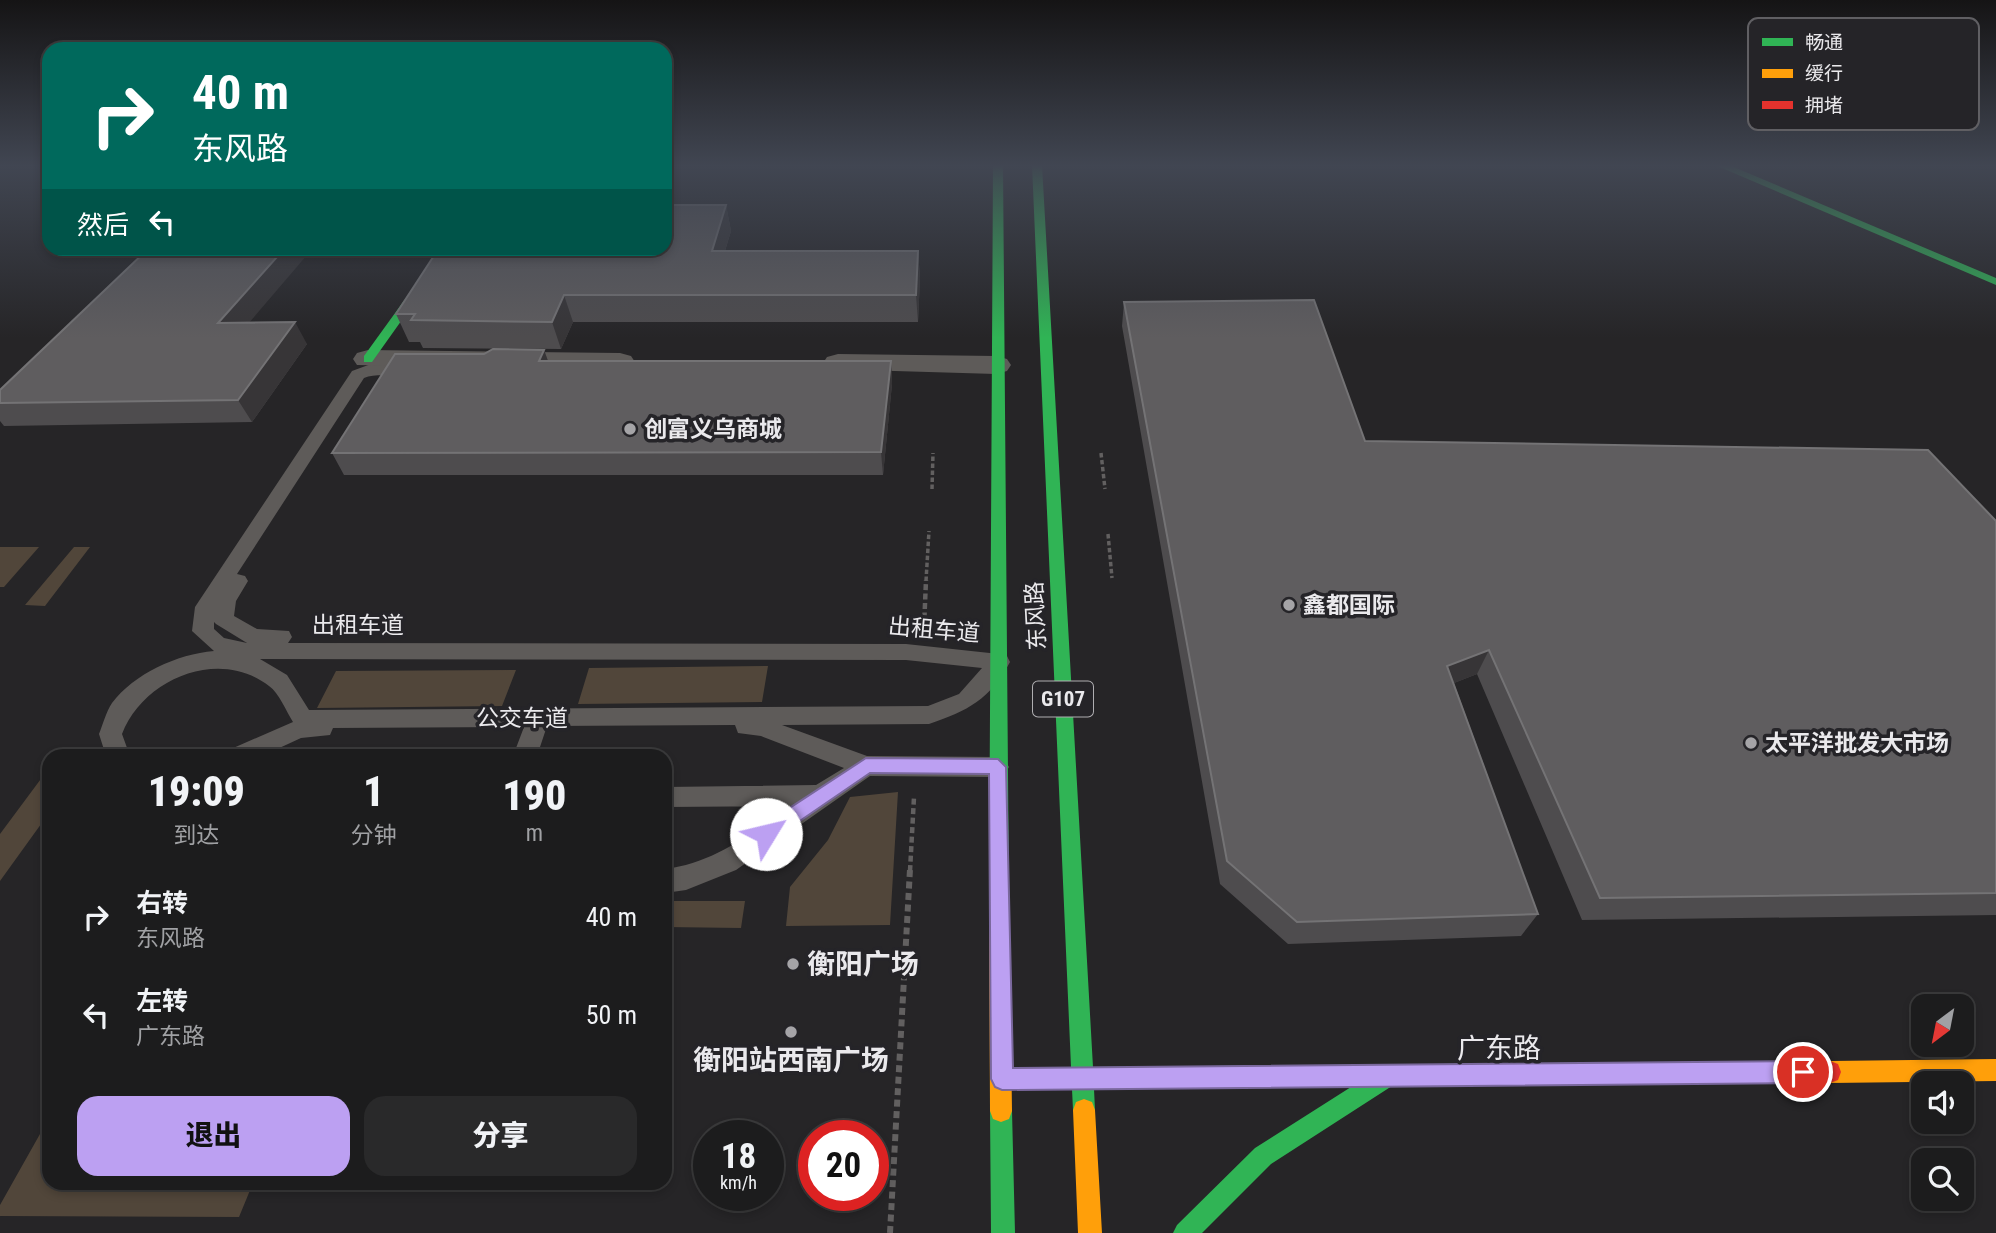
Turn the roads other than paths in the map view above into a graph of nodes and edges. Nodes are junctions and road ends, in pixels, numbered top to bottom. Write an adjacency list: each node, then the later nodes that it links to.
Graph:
1 (997, 223): 10 (main road, 东风路)
2 (1040, 223): 24 (main road, 东风路 / G107)
3 (1856, 223): 7 (main road)
4 (1875, 223): 6 (main road)
5 (443, 256): 11 (main road)
6 (1996, 273)
7 (1996, 282)
8 (651, 362): 11 (street)
9 (803, 363): 10 (street)
10 (996, 365): 12 (main road, 东风路)
11 (370, 368): 12 (lane, 出租车道)
12 (999, 662): 13 (lane, 公交车道); 18 (main road, 东风路)
13 (537, 723): 14 (lane, 公交车道); 15 (lane); 16 (lane); 17 (lane)
14 (114, 749)
15 (255, 749)
16 (528, 749)
17 (866, 766): 18 (lane); 19 (lane)
18 (998, 767): 25 (main road, 东风路)
19 (820, 795): 20 (lane); 21 (lane)
20 (672, 797)
21 (672, 881)
22 (1996, 1070): 23 (main road, 广东路)
23 (1390, 1075): 24 (main road, 广东路); 28 (main road)
24 (1081, 1078): 25 (main road, 广东路); 27 (main road, 东风路 / G107)
25 (1002, 1079): 26 (main road, 东风路)
26 (1003, 1233)
27 (1090, 1233)
28 (1185, 1233)

